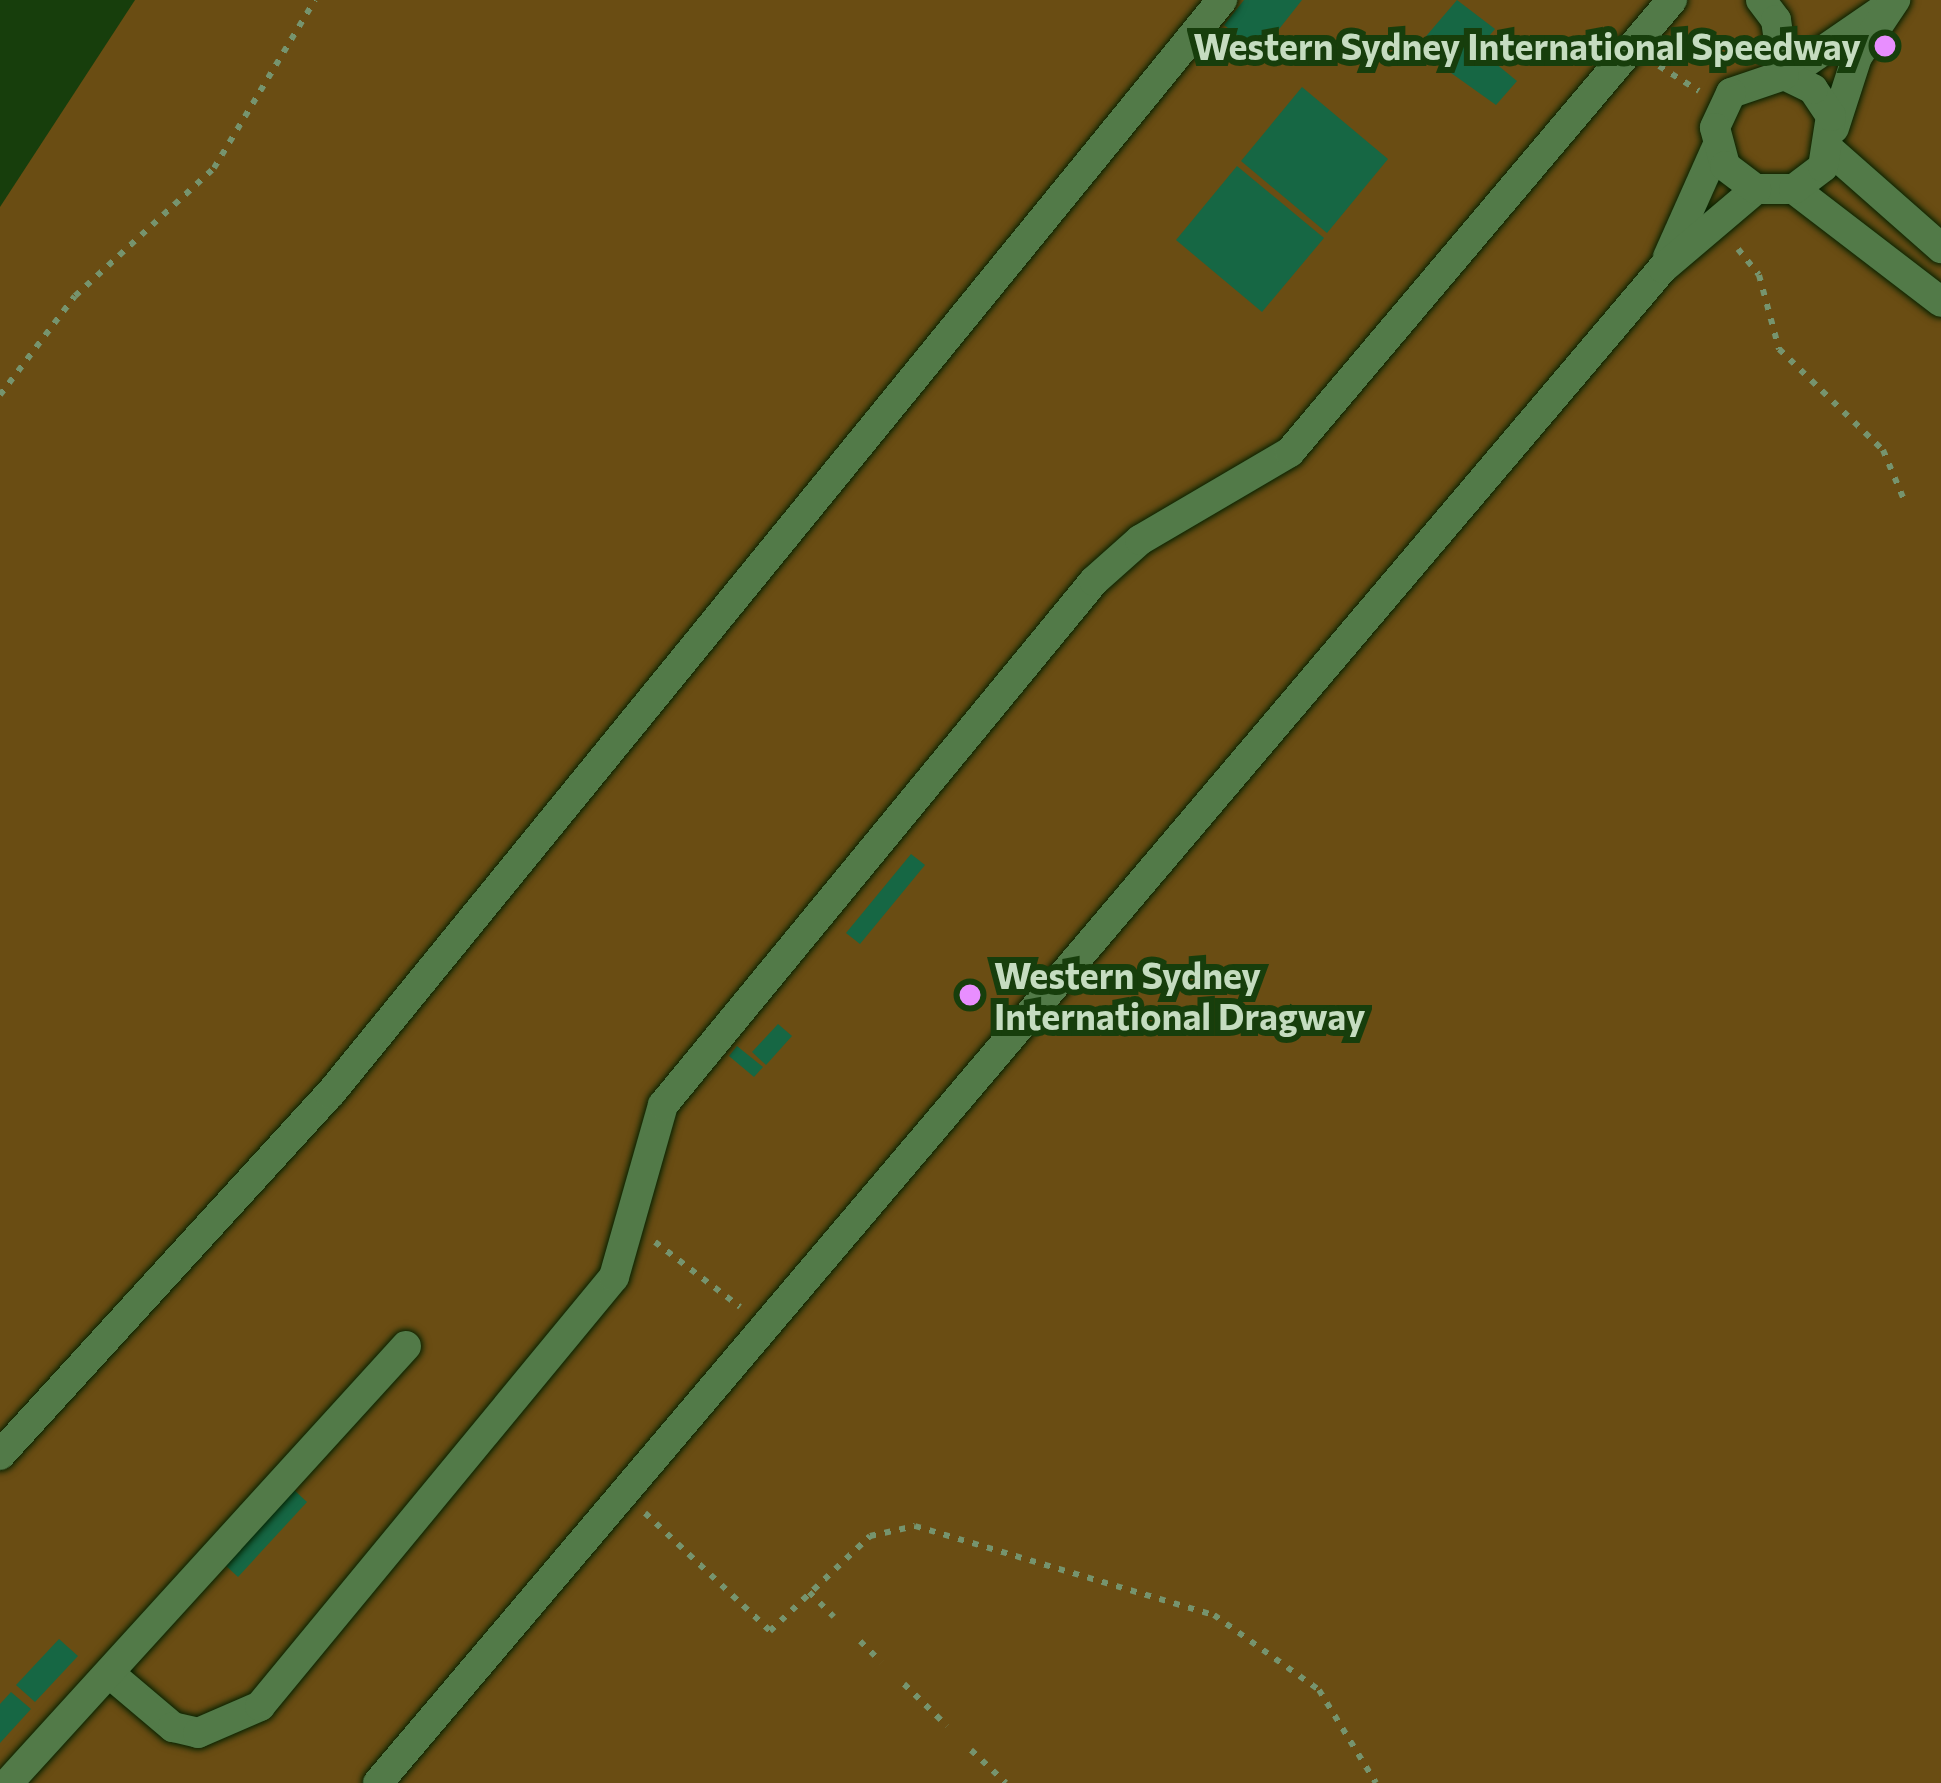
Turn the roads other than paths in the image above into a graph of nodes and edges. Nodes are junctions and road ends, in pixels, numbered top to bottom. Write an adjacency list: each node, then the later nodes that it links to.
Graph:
1 (1222, 0): 14 (lane)
2 (1672, 0): 15 (lane)
3 (1761, 0): 5 (lane)
4 (1894, 2): 5 (lane); 6 (lane)
5 (1785, 75): 6 (lane); 7 (lane)
6 (1832, 142): 9 (lane); 10 (lane)
7 (1717, 147): 8 (lane); 11 (lane)
8 (1756, 189): 9 (lane); 11 (lane)
9 (1794, 189): 12 (lane)
10 (1941, 248)
11 (1663, 268): 17 (lane)
12 (1941, 302)
13 (406, 1346): 15 (lane)
14 (0, 1455)
15 (109, 1673): 16 (lane)
16 (8, 1783)
17 (378, 1783)

